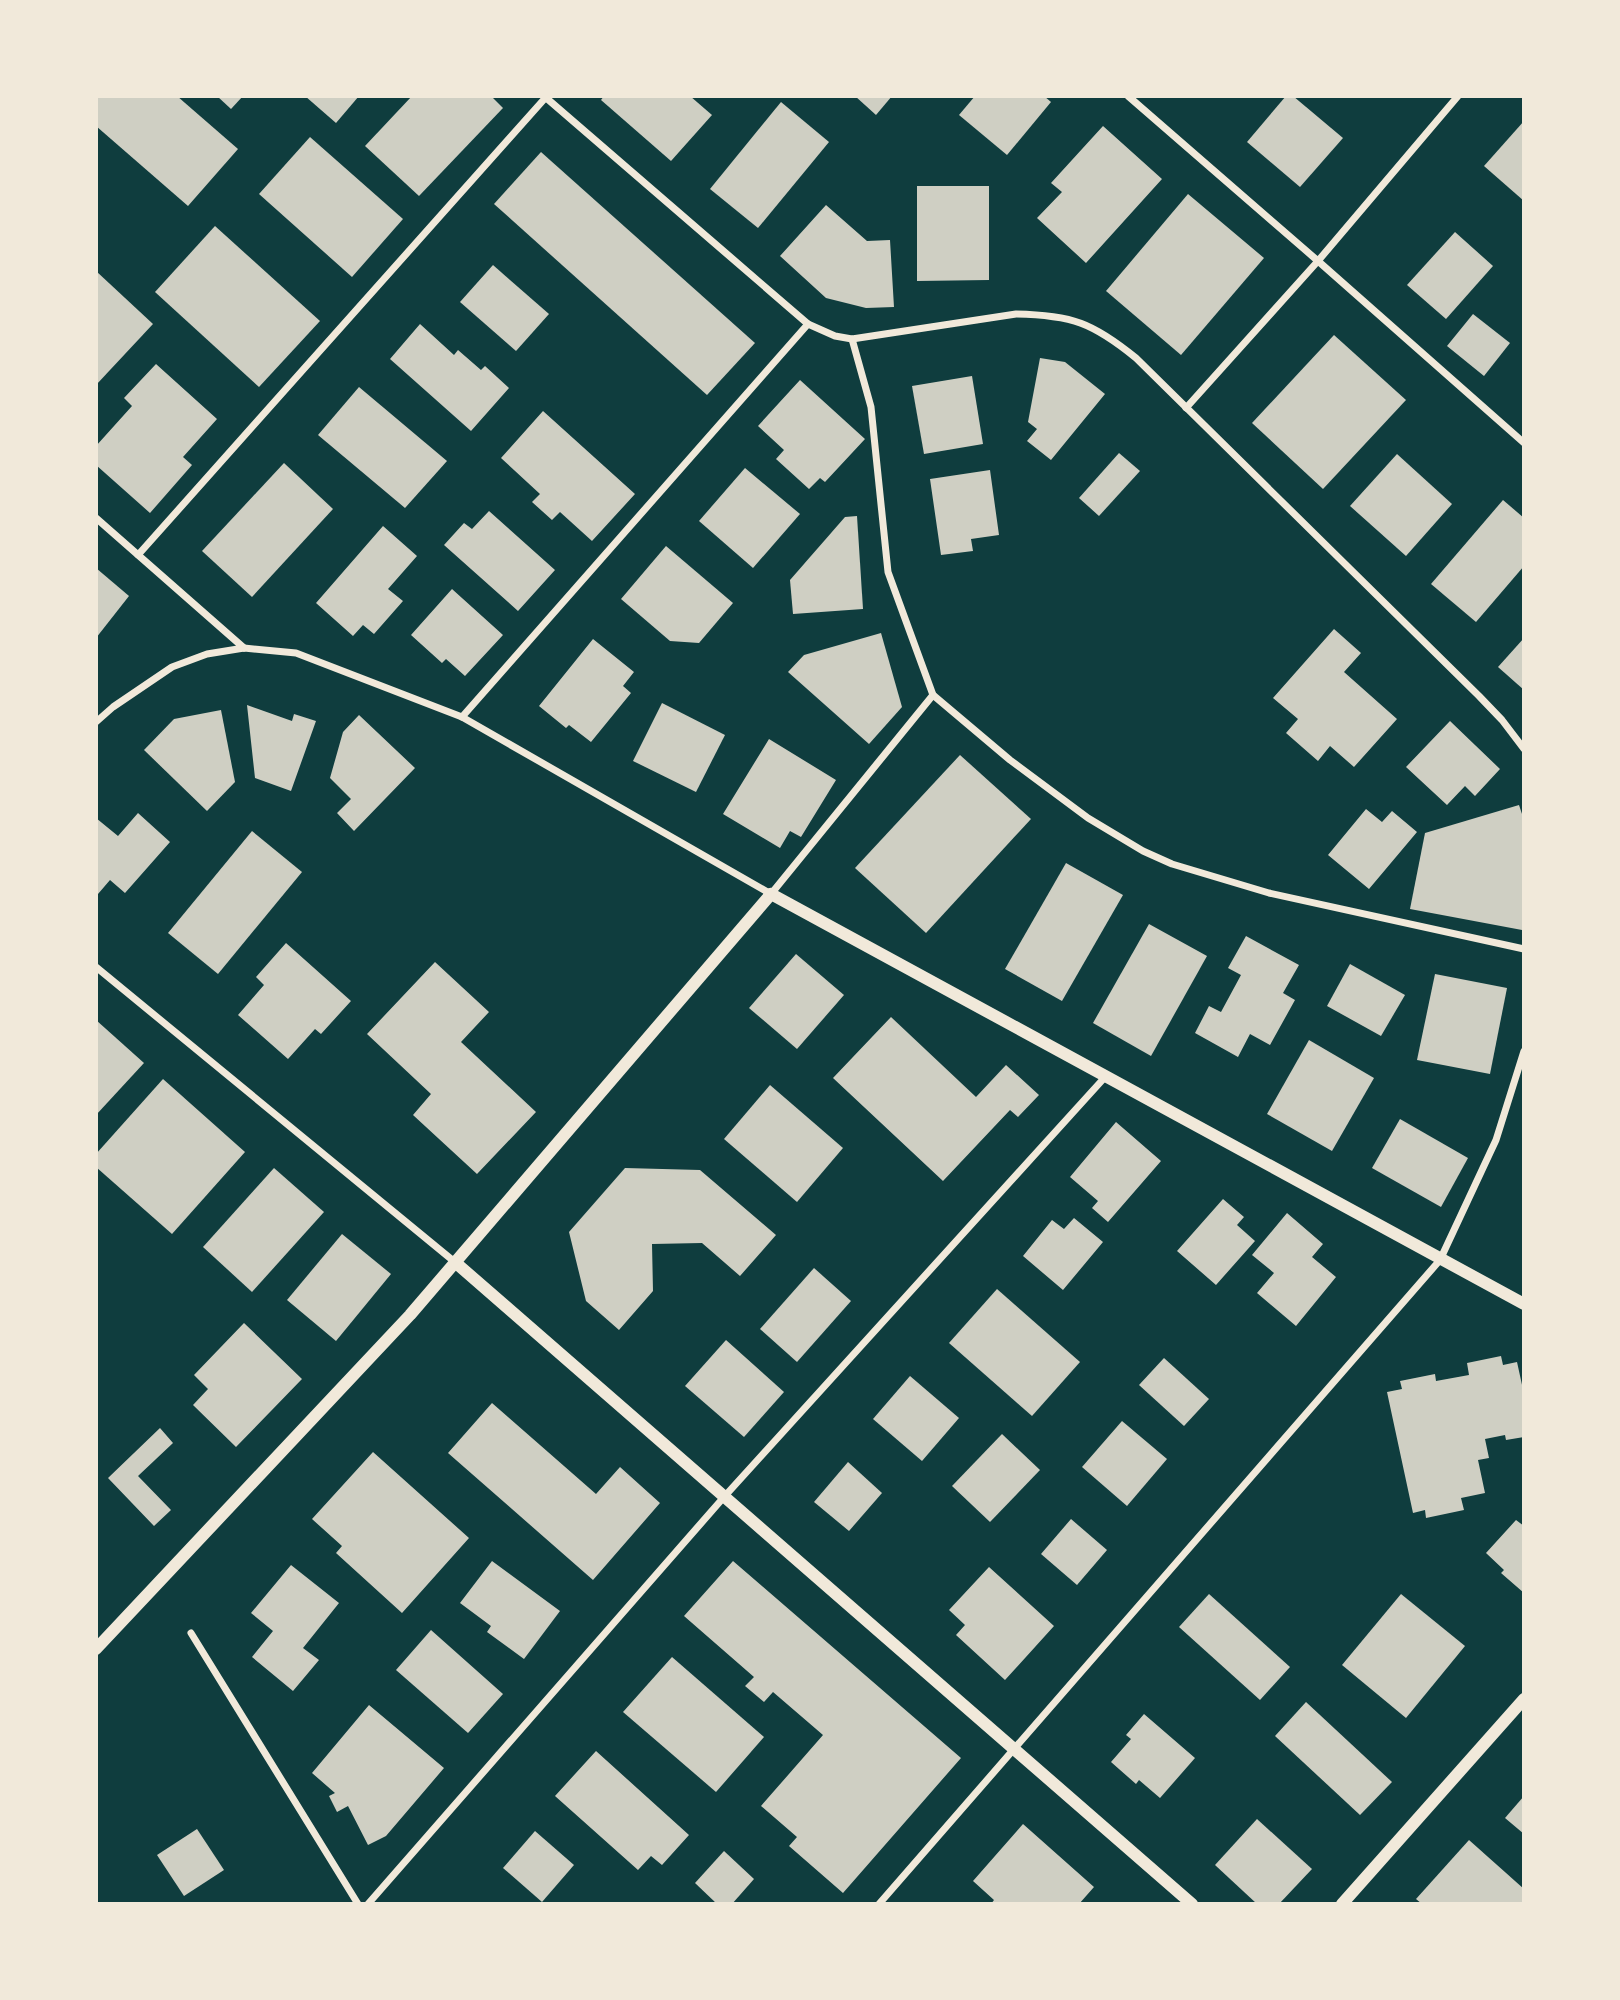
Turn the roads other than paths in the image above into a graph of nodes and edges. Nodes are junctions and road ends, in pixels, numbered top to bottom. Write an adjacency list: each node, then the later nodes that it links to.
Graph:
1 (1128, 96): 4 (street)
2 (1458, 96): 4 (street)
3 (545, 97): 5 (street); 10 (street)
4 (1318, 261): 7 (street); 8 (street)
5 (807, 324): 6 (street); 13 (street)
6 (852, 339): 7 (street); 12 (street)
7 (1186, 408): 15 (street)
8 (1524, 443)
9 (96, 518): 10 (street)
10 (138, 555): 11 (street)
11 (244, 648): 13 (street); 14 (street)
12 (933, 695): 16 (street); 17 (street)
13 (461, 717): 16 (street)
14 (96, 722)
15 (1524, 749)
16 (771, 894): 20 (street); 22 (street)
17 (1524, 949)
18 (96, 967): 22 (street)
19 (1524, 1051): 21 (street)
20 (1106, 1076): 21 (street); 24 (street)
21 (1440, 1260): 23 (street); 28 (street)
22 (456, 1263): 24 (street); 26 (street)
23 (1524, 1304)
24 (724, 1497): 28 (street); 30 (street)
25 (191, 1633): 29 (street)
26 (96, 1649)
27 (1524, 1699): 33 (street)
28 (1013, 1748): 31 (street); 32 (street)
29 (358, 1904)
30 (368, 1904)
31 (878, 1904)
32 (1192, 1904)
33 (1342, 1904)

